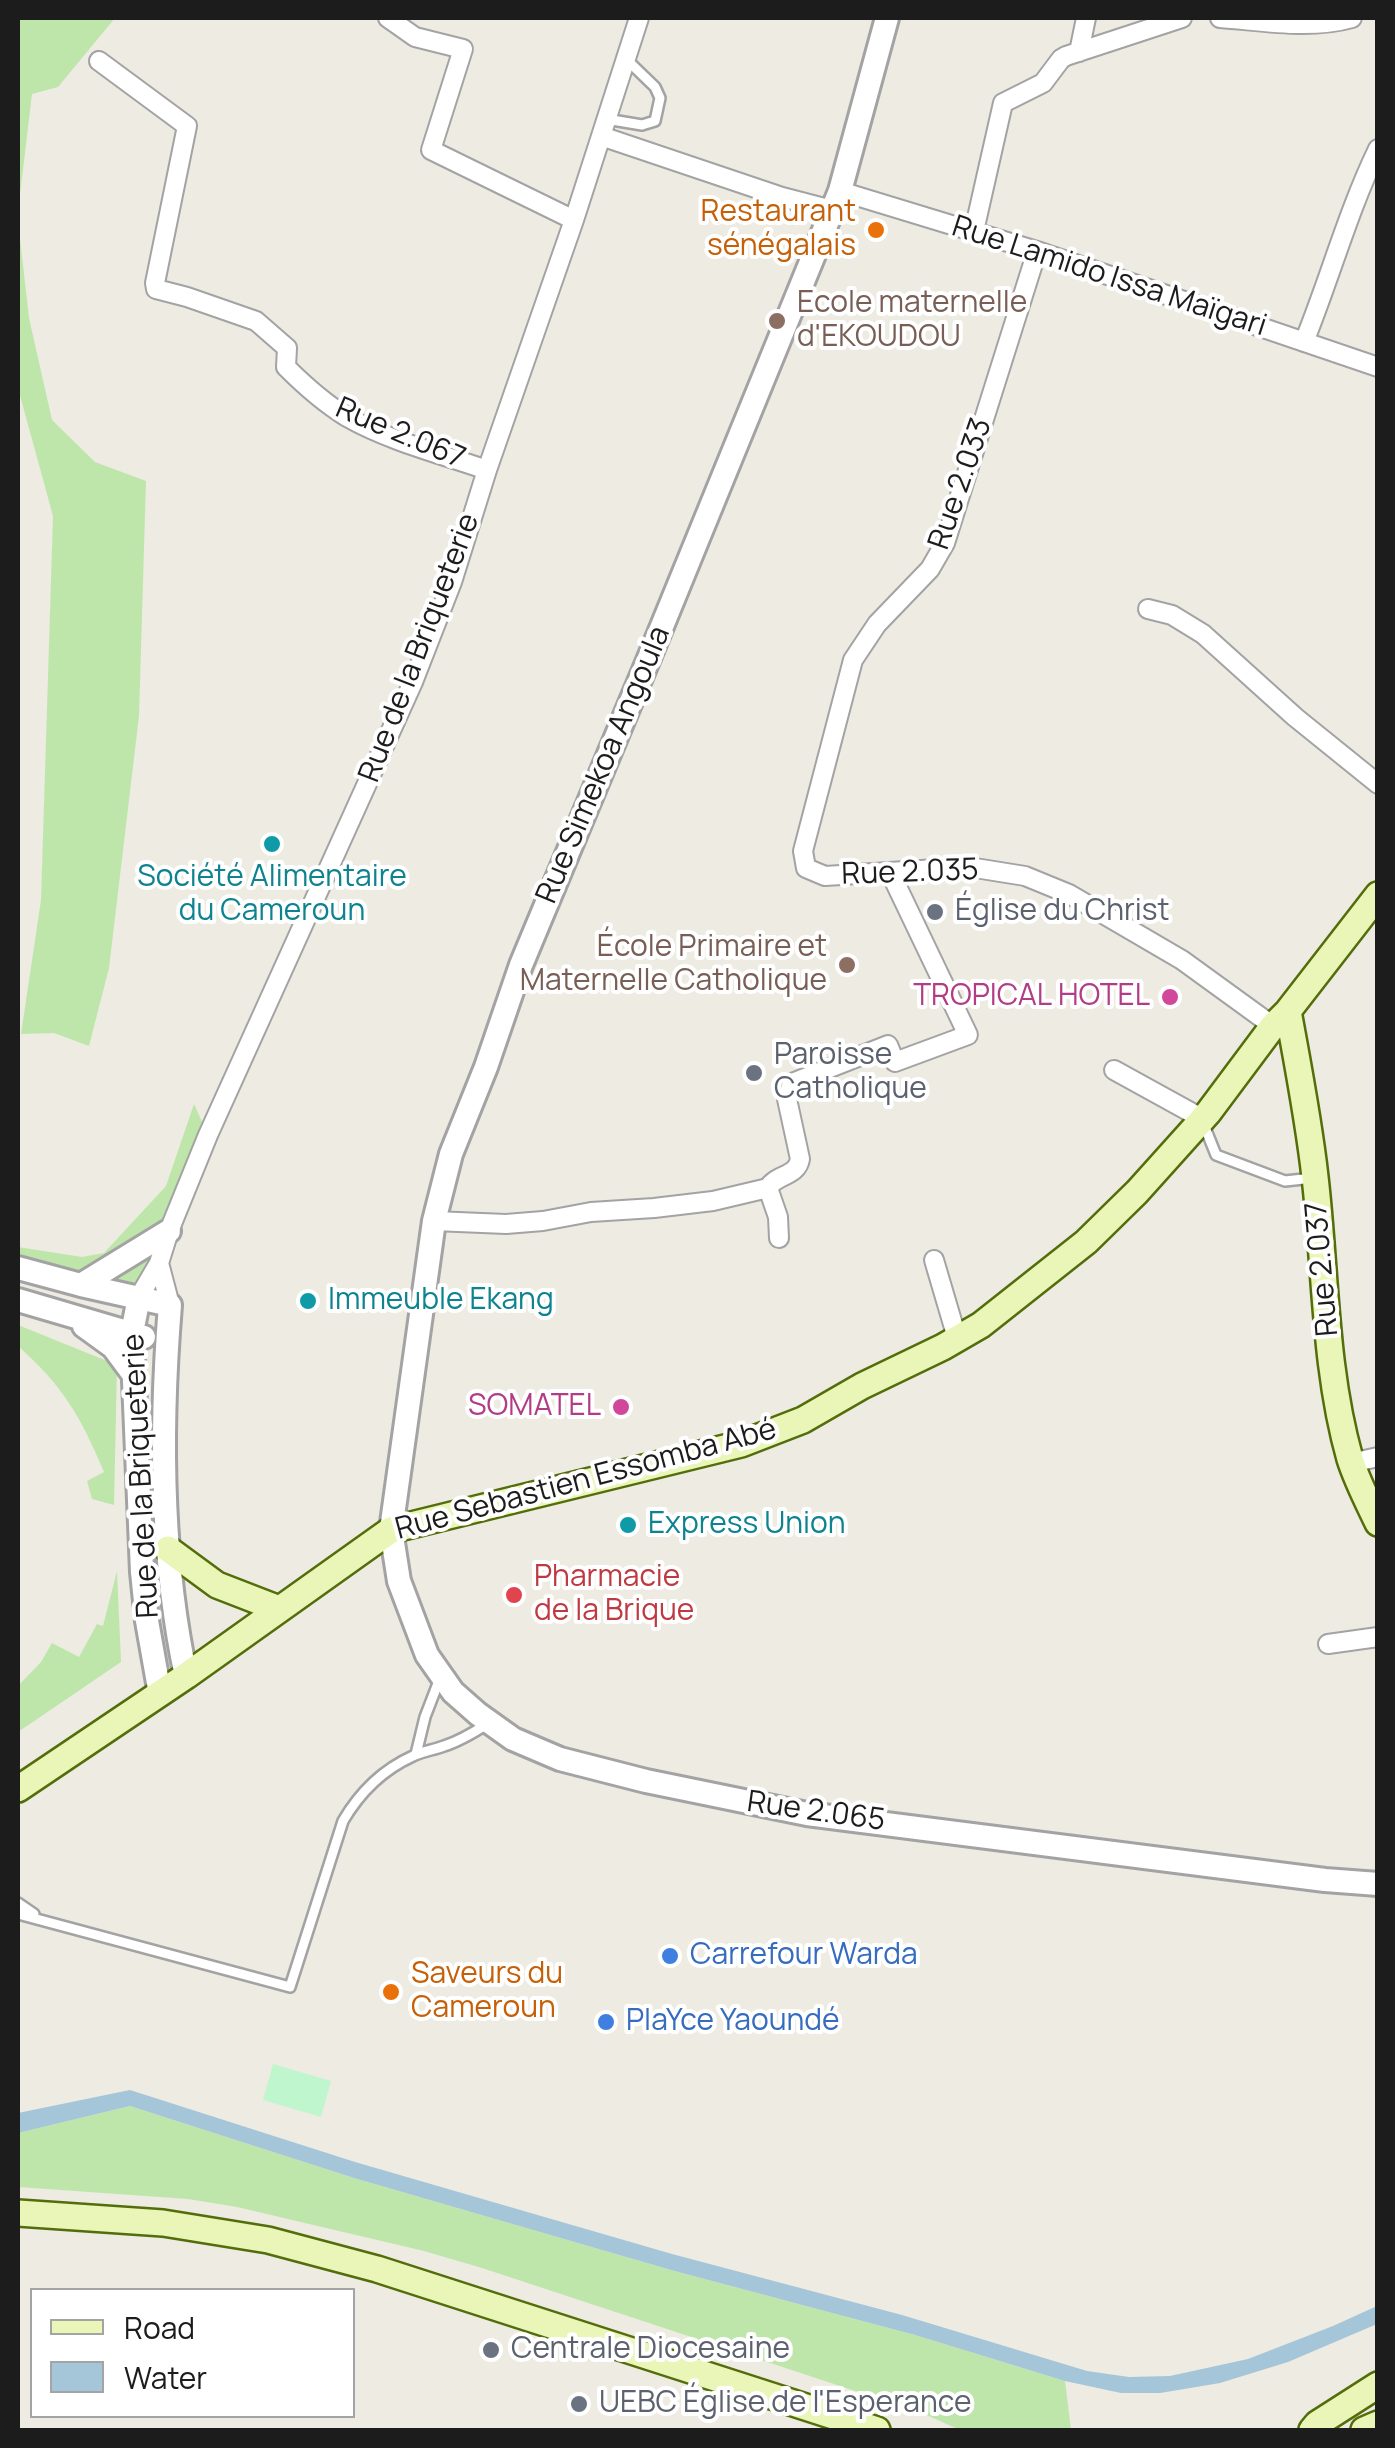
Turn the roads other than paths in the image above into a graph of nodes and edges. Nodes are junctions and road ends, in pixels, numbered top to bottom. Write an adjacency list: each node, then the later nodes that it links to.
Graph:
1 (388, 18): 14 (street)
2 (639, 18): 9 (street, Rue de la Briqueterie)
3 (887, 18): 13 (street, Rue Simekoa Angoula)
4 (1086, 18): 8 (street)
5 (1182, 18): 8 (street)
6 (1220, 18): 7 (street)
7 (1352, 18)
8 (1080, 52): 15 (street)
9 (626, 59): 11 (street, Rue de la Briqueterie); 11 (lane)
10 (99, 61): 19 (street, Rue 2.067)
11 (604, 127): 13 (street, Rue Lamido Issa Maïgari); 14 (street, Rue de la Briqueterie)
12 (1378, 149): 17 (street)
13 (836, 200): 15 (street, Rue Lamido Issa Maïgari); 30 (street, Rue Simekoa Angoula)
14 (574, 220): 19 (street, Rue de la Briqueterie)
15 (974, 232): 16 (street, Rue Lamido Issa Maïgari)
16 (1037, 250): 17 (street, Rue Lamido Issa Maïgari); 22 (street, Rue 2.033)
17 (1304, 342): 18 (street, Rue Lamido Issa Maïgari)
18 (1378, 367)
19 (487, 470): 31 (street, Rue de la Briqueterie)
20 (1148, 609): 21 (street)
21 (1378, 784)
22 (806, 868): 23 (street, Rue 2.035)
23 (890, 872): 25 (street, Rue 2.035); 29 (street)
24 (1378, 895): 25 (main road, Rue Sebastien Essomba Abé)
25 (1281, 1018): 27 (main road, Rue Sebastien Essomba Abé); 28 (main road, Rue 2.037)
26 (1114, 1070): 27 (street)
27 (1203, 1119): 28 (lane); 42 (main road, Rue Sebastien Essomba Abé)
28 (1316, 1178): 46 (main road, Rue 2.037)
29 (768, 1188): 30 (street); 32 (street)
30 (434, 1222): 48 (street, Rue Simekoa Angoula)
31 (169, 1231): 34 (street, Rue de la Briqueterie); 36 (street)
32 (778, 1238)
33 (934, 1260): 42 (street)
34 (159, 1262): 37 (street, Rue de la Briqueterie); 39 (street, Rue de la Briqueterie)
35 (18, 1268): 36 (street)
36 (81, 1285): 37 (street)
37 (139, 1296): 39 (street); 41 (street, Rue de la Briqueterie)
38 (18, 1300): 40 (street)
39 (170, 1305): 43 (street, Rue de la Briqueterie)
40 (69, 1315): 41 (street); 44 (street)
41 (132, 1333): 43 (street); 44 (street, Rue de la Briqueterie)
42 (958, 1338): 48 (main road, Rue Sebastien Essomba Abé)
43 (166, 1345): 49 (street, Rue de la Briqueterie)
44 (133, 1374): 55 (street, Rue de la Briqueterie)
45 (1378, 1458): 46 (street)
46 (1351, 1462): 47 (main road, Rue 2.037)
47 (1378, 1522)
48 (391, 1530): 50 (main road, Rue Sebastien Essomba Abé); 54 (street, Rue 2.065)
49 (168, 1549): 50 (main road); 53 (street, Rue de la Briqueterie)
50 (279, 1608): 53 (main road, Rue Sebastien Essomba Abé)
51 (1378, 1637): 52 (street)
52 (1328, 1644)
53 (186, 1676): 55 (main road, Rue Sebastien Essomba Abé)
54 (441, 1676): 56 (street, Rue 2.065); 57 (lane)
55 (160, 1694): 58 (main road, Rue Sebastien Essomba Abé)
56 (490, 1722): 57 (lane); 59 (street, Rue 2.065)
57 (416, 1754): 62 (lane)
58 (21, 1790)
59 (1378, 1884)
60 (18, 1903): 62 (lane)
61 (18, 1914): 62 (lane)
62 (45, 1922)
63 (18, 2213): 66 (main road)
64 (1378, 2385): 67 (main road)
65 (1378, 2424): 68 (main road)
66 (877, 2430)
67 (1312, 2430)
68 (1364, 2430)

